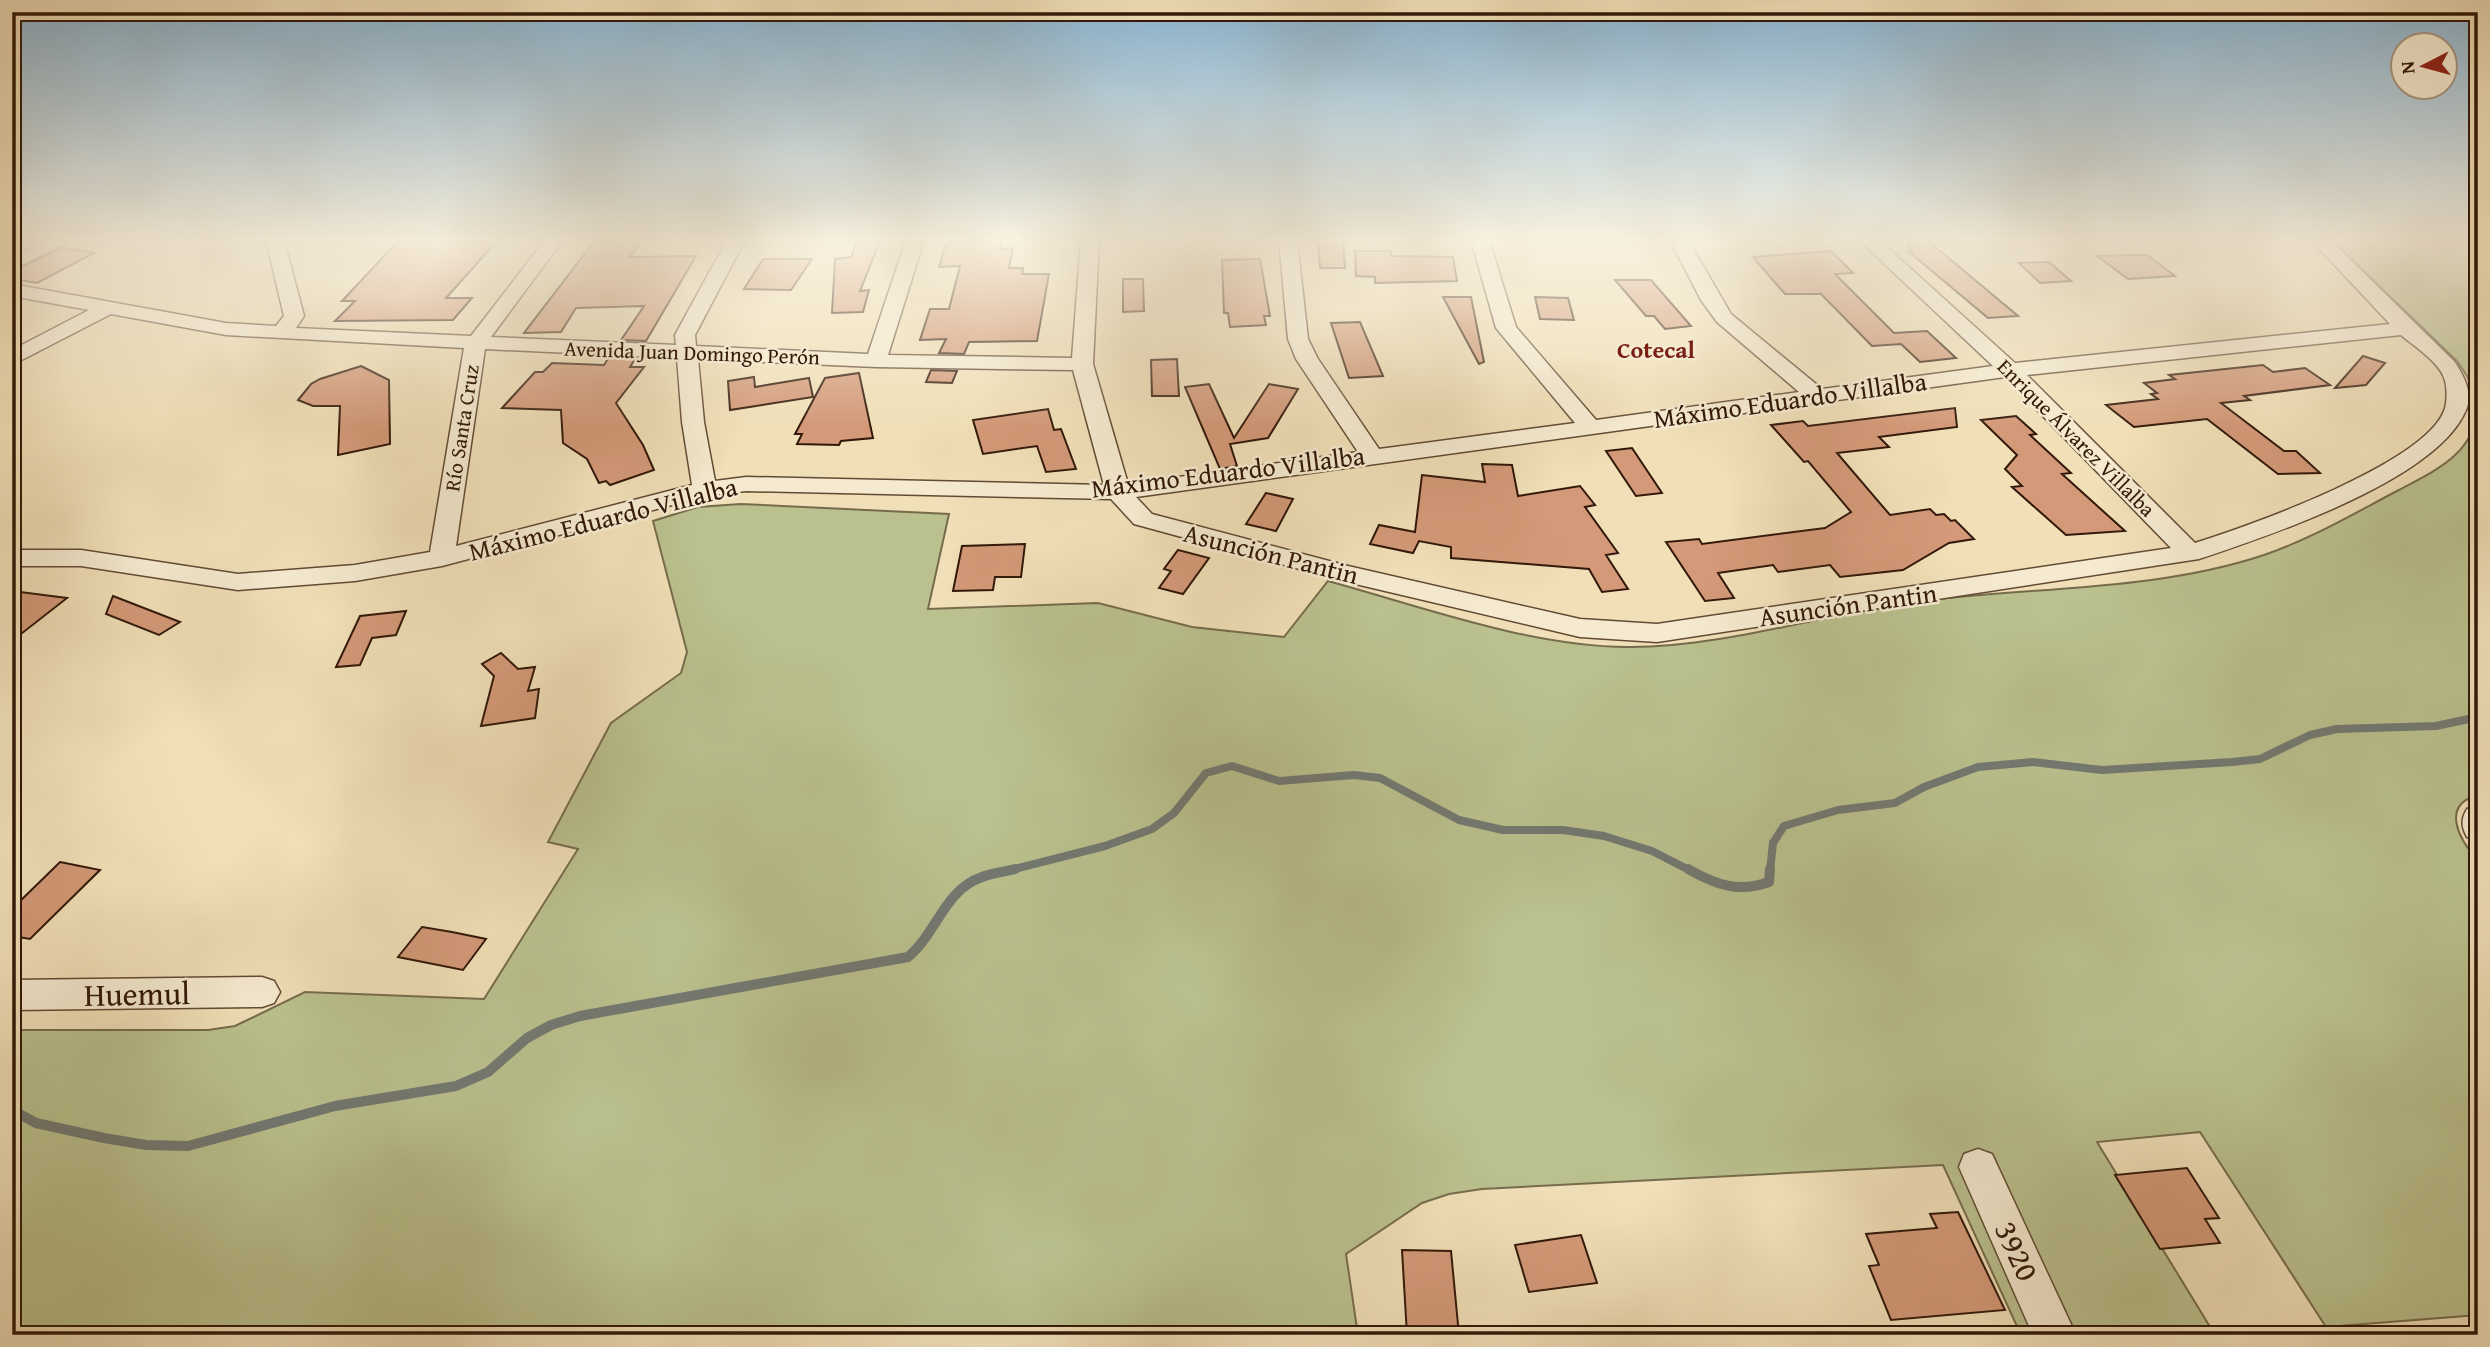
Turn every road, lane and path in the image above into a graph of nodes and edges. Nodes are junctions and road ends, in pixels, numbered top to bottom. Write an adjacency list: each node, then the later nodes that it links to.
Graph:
1 (76, 303): 12 (street, Avenida Juan Domingo Perón)
2 (291, 303): 14 (street)
3 (506, 303): 15 (street, Río Santa Cruz)
4 (702, 303): 17 (street)
5 (895, 303): 19 (street)
6 (1086, 303): 20 (street)
7 (1294, 303): 25 (street)
8 (1499, 303): 24 (street)
9 (1713, 303): 23 (street)
10 (1936, 303): 21 (street, Enrique Álvarez Villalba)
11 (2381, 303): 13 (street, Asunción Pantin)
12 (106, 309): 14 (street, Avenida Juan Domingo Perón); 16 (street)
13 (2406, 328): 21 (street, Máximo Eduardo Villalba); 28 (street, Asunción Pantin)
14 (282, 333): 15 (street, Avenida Juan Domingo Perón)
15 (475, 344): 17 (street, Avenida Juan Domingo Perón); 30 (street, Río Santa Cruz)
16 (32, 348): 18 (street); 22 (street)
17 (684, 353): 19 (street, Avenida Juan Domingo Perón); 26 (street)
18 (12, 359)
19 (876, 361): 20 (street, Avenida Juan Domingo Perón)
20 (1082, 364): 27 (street)
21 (2010, 370): 23 (street, Máximo Eduardo Villalba); 28 (street, Enrique Álvarez Villalba)
22 (12, 381)
23 (1818, 397): 24 (street, Máximo Eduardo Villalba)
24 (1591, 428): 25 (street, Máximo Eduardo Villalba)
25 (1371, 455): 27 (street, Máximo Eduardo Villalba)
26 (705, 489): 27 (street, Máximo Eduardo Villalba); 30 (street, Máximo Eduardo Villalba)
27 (1118, 492): 28 (street, Asunción Pantin)
28 (2190, 553)
29 (12, 558): 30 (street, Máximo Eduardo Villalba)
30 (442, 558)
31 (2478, 817): 32 (street)
32 (2478, 828)
33 (262, 992): 34 (street, Huemul)
34 (12, 995)
35 (1978, 1167): 36 (street, 3920)
36 (2055, 1335)

